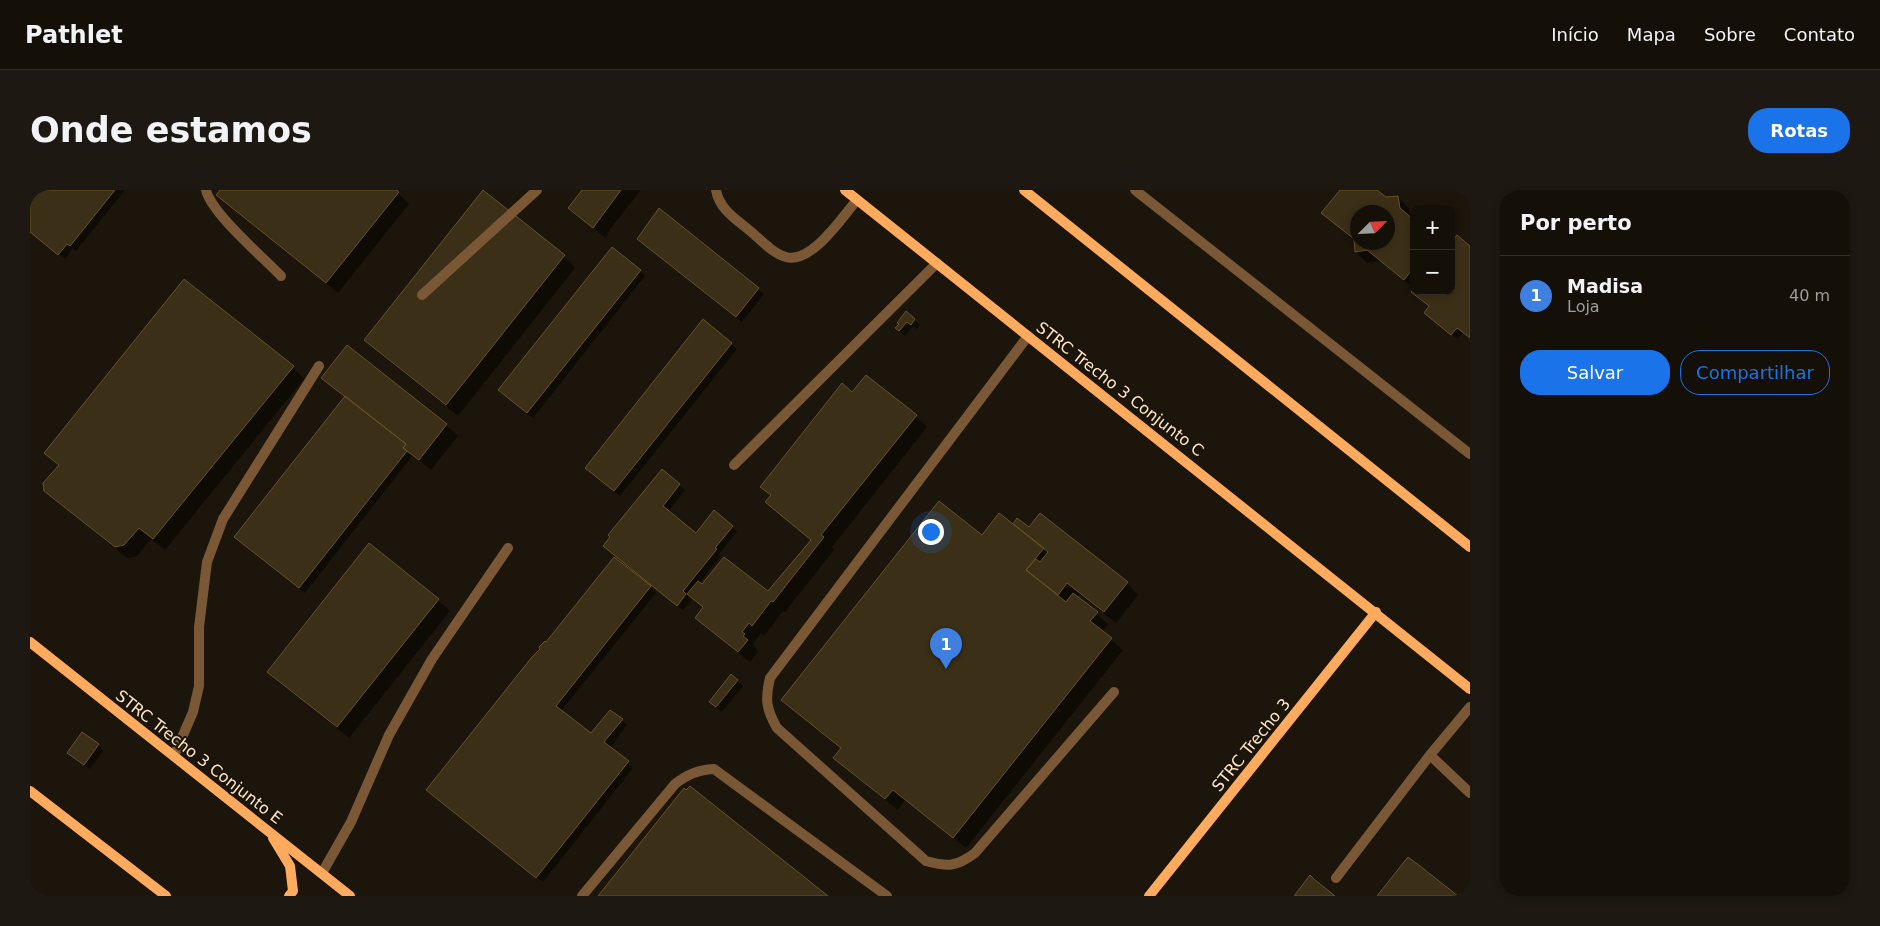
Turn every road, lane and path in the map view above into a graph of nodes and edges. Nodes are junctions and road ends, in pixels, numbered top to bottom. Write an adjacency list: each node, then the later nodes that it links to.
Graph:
1 (206, 190): 9 (lane)
2 (537, 190): 10 (lane)
3 (716, 190): 7 (lane)
4 (845, 190): 7 (main road, STRC Trecho 3 Conjunto C)
5 (1024, 190): 15 (main road)
6 (1135, 190): 13 (lane)
7 (857, 200): 8 (main road, STRC Trecho 3 Conjunto C)
8 (937, 263): 11 (main road, STRC Trecho 3 Conjunto C); 14 (lane)
9 (281, 276)
10 (422, 295)
11 (1028, 336): 17 (main road, STRC Trecho 3 Conjunto C); 20 (lane)
12 (319, 366): 23 (lane)
13 (1470, 454)
14 (734, 464)
15 (1470, 547)
16 (508, 548): 27 (lane)
17 (1376, 612): 19 (main road, STRC Trecho 3 Conjunto C); 34 (main road, STRC Trecho 3)
18 (30, 642): 23 (main road, STRC Trecho 3 Conjunto E)
19 (1470, 688)
20 (1114, 692)
21 (1470, 707): 22 (lane)
22 (1430, 755): 25 (lane); 28 (lane)
23 (174, 756): 26 (main road, STRC Trecho 3 Conjunto E)
24 (30, 791): 29 (main road)
25 (1470, 793)
26 (270, 833): 27 (main road, STRC Trecho 3 Conjunto E); 30 (main road)
27 (322, 873): 31 (main road, STRC Trecho 3 Conjunto E)
28 (1336, 878)
29 (166, 896)
30 (289, 896)
31 (350, 896)
32 (582, 896): 33 (lane)
33 (887, 896)
34 (1149, 896)

